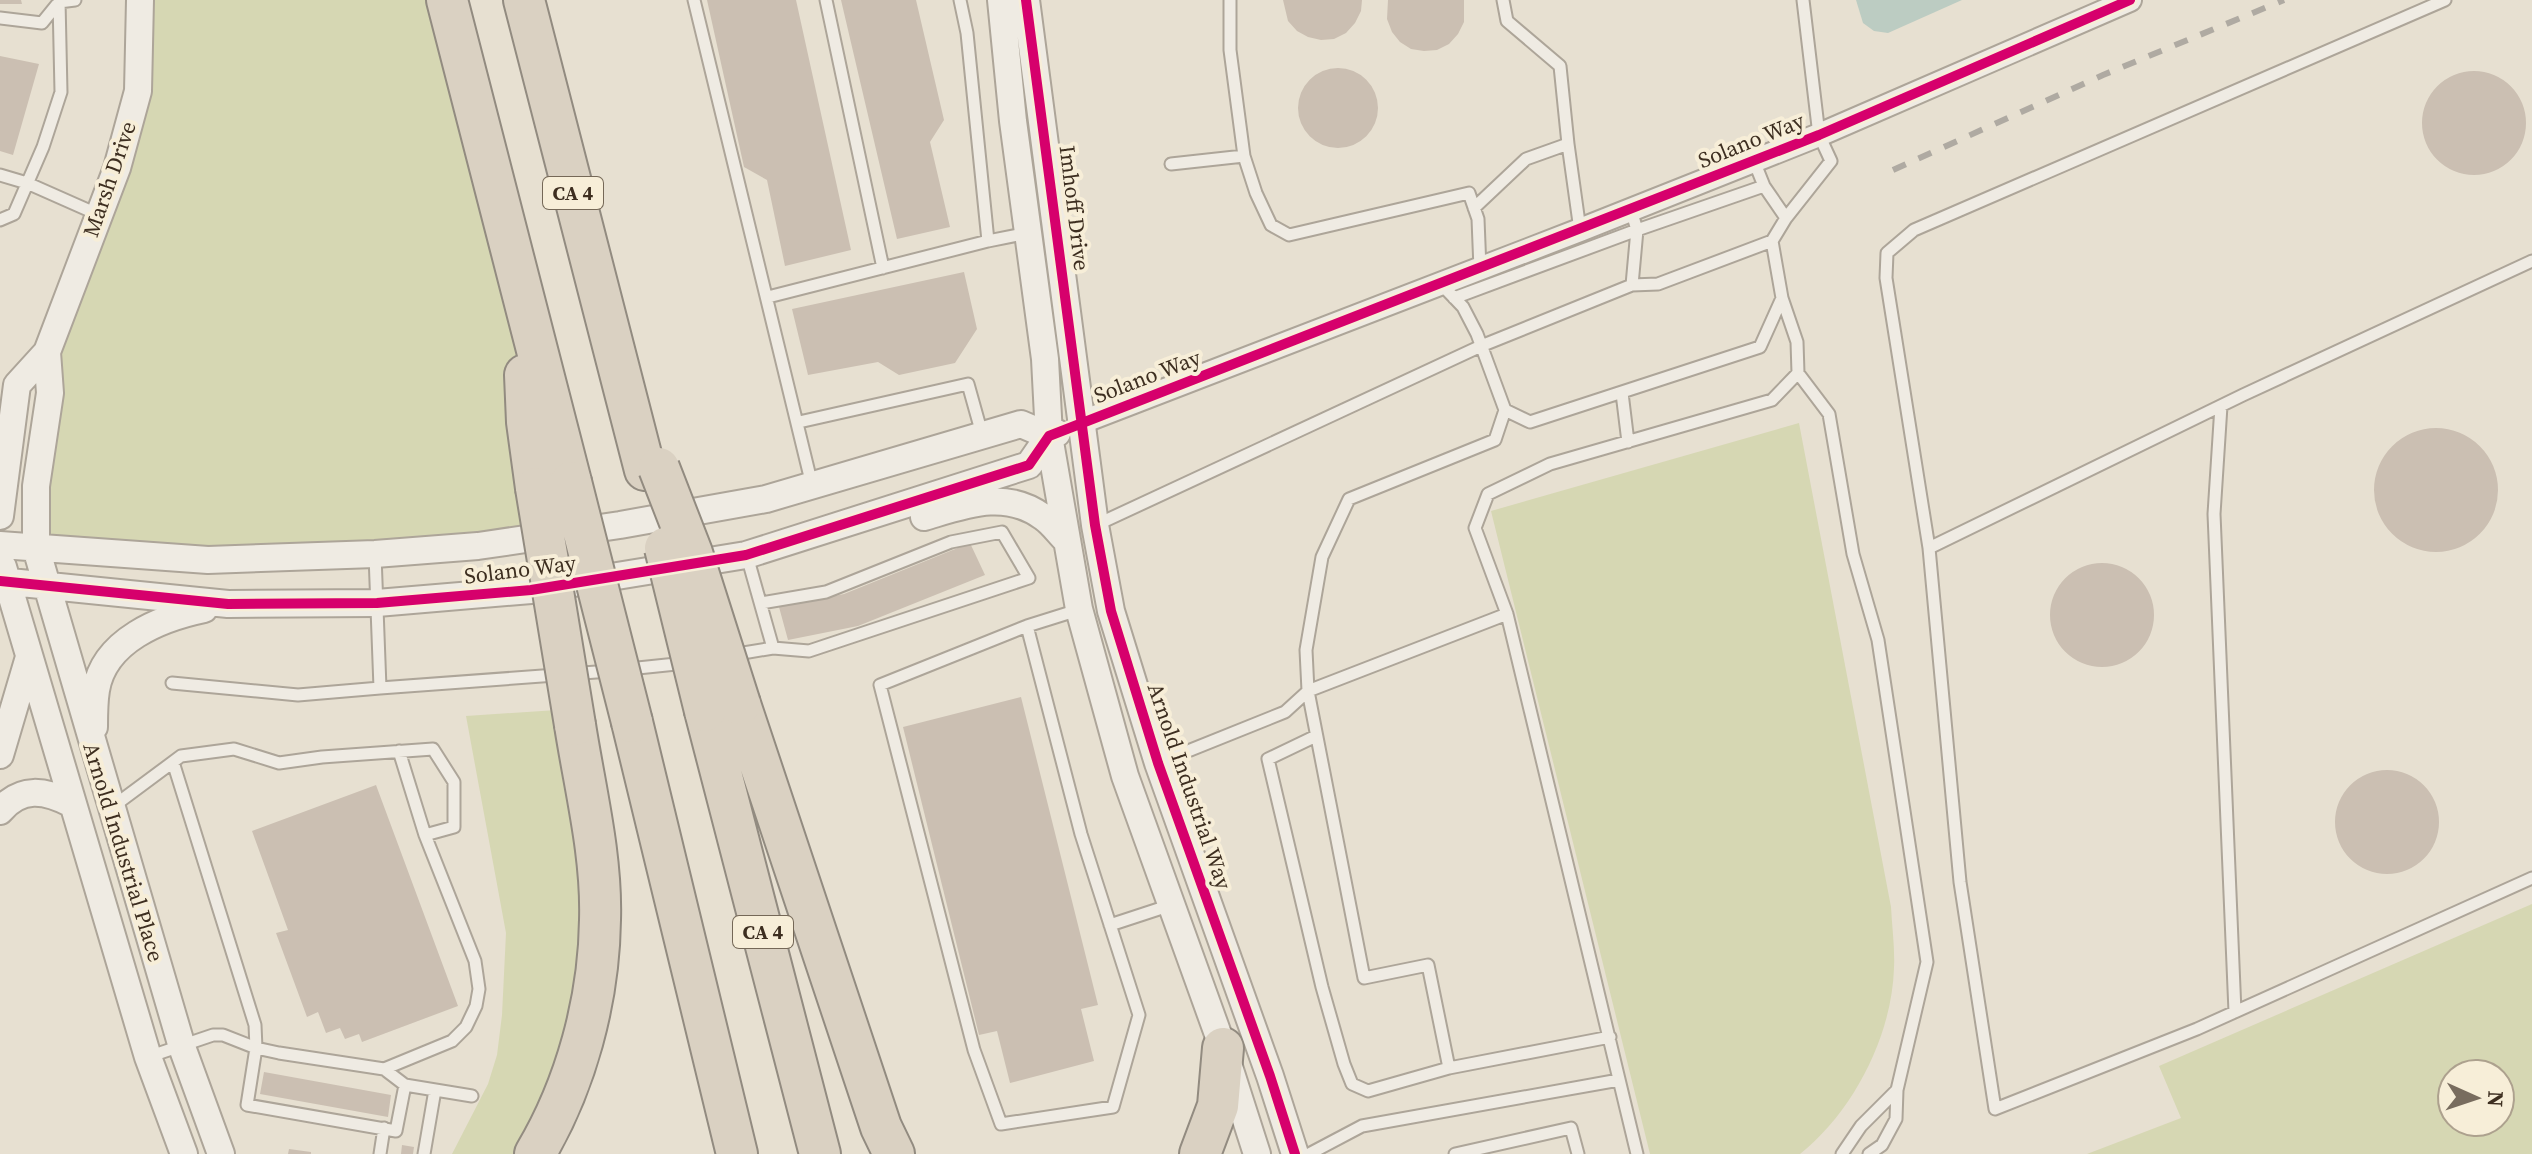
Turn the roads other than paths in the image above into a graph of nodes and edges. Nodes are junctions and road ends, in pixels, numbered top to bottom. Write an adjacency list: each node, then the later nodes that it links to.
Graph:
1 (75, 0): 15 (lane)
2 (140, 0): 26 (street, Marsh Drive)
3 (447, 0): 52 (highway)
4 (524, 0): 78 (highway, CA 4, bridge)
5 (694, 0): 39 (lane)
6 (826, 0): 35 (lane)
7 (960, 0): 32 (lane)
8 (1001, 0): 31 (street)
9 (1026, 0): 48 (street, Imhoff Drive)
10 (1230, 0): 19 (lane)
11 (1503, 0): 18 (lane)
12 (1803, 0): 17 (lane)
13 (2130, 0): 17 (street, Solano Way)
14 (2445, 0): 60 (lane)
15 (59, 1): 16 (lane); 23 (lane)
16 (0, 18)
17 (1819, 135): 20 (street, Solano Way); 27 (lane)
18 (1568, 144): 25 (lane); 30 (lane)
19 (1244, 156): 21 (lane); 25 (lane)
20 (1754, 161): 24 (lane); 29 (street, Solano Way)
21 (1171, 164)
22 (0, 175): 23 (lane)
23 (27, 183): 26 (lane); 28 (lane)
24 (1764, 186): 27 (lane); 29 (lane)
25 (1474, 208): 36 (lane)
26 (97, 214): 42 (street, Marsh Drive)
27 (1786, 218): 33 (lane)
28 (0, 220)
29 (1634, 220): 30 (street, Solano Way); 37 (lane); 38 (lane)
30 (1580, 230): 36 (street, Solano Way)
31 (1029, 233): 32 (lane); 50 (street)
32 (988, 241): 35 (lane)
33 (1772, 241): 37 (lane); 40 (lane)
34 (2532, 261): 45 (lane)
35 (883, 268): 39 (lane)
36 (1480, 269): 38 (street, Solano Way)
37 (1632, 285): 41 (lane)
38 (1447, 291): 41 (lane); 48 (street, Solano Way)
39 (768, 297): 47 (lane)
40 (1782, 298): 43 (lane); 44 (lane)
41 (1481, 346): 46 (lane); 55 (lane)
42 (47, 352): 54 (street, Marsh Drive); 59 (street, Marsh Drive)
43 (1798, 373): 51 (lane); 103 (lane)
44 (1622, 393): 46 (lane); 51 (lane)
45 (2221, 406): 60 (lane); 92 (lane)
46 (1505, 410): 76 (lane)
47 (799, 422): 49 (lane); 53 (lane)
48 (1082, 422): 50 (street, Solano Way); 55 (street, Arnold Industrial Way)
49 (982, 434): 50 (street, Solano Way); 53 (street, Solano Way)
50 (1049, 436): 56 (street, Solano Way); 57 (street)
51 (1628, 442): 70 (lane)
52 (554, 485): 111 (highway, bridge); 112 (highway, bridge)
53 (812, 486): 61 (street, Solano Way)
54 (0, 516)
55 (1095, 525): 84 (street, Arnold Industrial Way)
56 (813, 534): 57 (street); 62 (street, Solano Way)
57 (1065, 539): 69 (street)
58 (0, 545): 59 (street, Solano Way)
59 (36, 548): 61 (street, Solano Way); 65 (street, Arnold Industrial Place)
60 (1929, 548): 92 (lane)
61 (375, 554): 66 (lane)
62 (746, 555): 66 (street, Solano Way); 67 (lane)
63 (0, 556): 64 (street, Arnold Industrial Place)
64 (4, 582): 65 (street, Solano Way); 73 (street, Arnold Industrial Place)
65 (46, 587): 68 (street, Solano Way); 80 (street, Arnold Industrial Place)
66 (377, 603): 68 (street, Solano Way); 75 (lane)
67 (761, 603): 72 (lane); 72 (lane)
68 (228, 604): 80 (street)
69 (1079, 609): 71 (lane); 90 (street)
70 (1507, 614): 76 (lane); 93 (lane)
71 (1027, 626): 91 (lane); 91 (lane)
72 (773, 648): 75 (lane)
73 (29, 657): 77 (street); 85 (street, Arnold Industrial Place)
74 (172, 683): 75 (lane)
75 (380, 688)
76 (1308, 691): 79 (lane); 84 (lane)
77 (8, 702): 82 (street)
78 (723, 707): 113 (highway, CA 4); 114 (highway)
79 (1316, 736): 98 (lane); 98 (lane)
80 (93, 747): 86 (street, Arnold Industrial Place)
81 (399, 751): 83 (lane); 88 (lane); 88 (lane)
82 (0, 754)
83 (173, 762): 86 (lane); 95 (lane)
84 (1158, 763): 117 (street, Arnold Industrial Way)
85 (72, 804): 87 (street); 97 (street, Arnold Industrial Place)
86 (111, 809): 94 (street, Arnold Industrial Place)
87 (0, 811)
88 (425, 835): 99 (lane)
89 (2532, 878): 92 (lane)
90 (1171, 905): 91 (lane); 96 (street)
91 (1110, 925)
92 (2235, 1012)
93 (1610, 1037): 98 (lane); 100 (lane)
94 (182, 1047): 95 (lane); 97 (lane); 108 (street, Arnold Industrial Place)
95 (256, 1048): 99 (lane); 105 (lane)
96 (1223, 1048): 115 (highway); 116 (street)
97 (148, 1057): 107 (street, Arnold Industrial Place)
98 (1449, 1068)
99 (384, 1069): 101 (lane)
100 (1619, 1080): 106 (lane); 121 (lane)
101 (405, 1085): 102 (lane); 105 (lane)
102 (435, 1090): 104 (lane); 110 (lane)
103 (1897, 1090): 122 (lane); 123 (lane)
104 (472, 1096)
105 (384, 1128): 109 (lane)
106 (1329, 1150): 118 (lane)
107 (184, 1154)
108 (221, 1154)
109 (380, 1154)
110 (424, 1154)
111 (535, 1154)
112 (737, 1154)
113 (820, 1154)
114 (894, 1154)
115 (1200, 1154)
116 (1257, 1154)
117 (1295, 1154)
118 (1309, 1154)
119 (1455, 1154): 120 (lane)
120 (1578, 1154)
121 (1637, 1154)
122 (1842, 1154)
123 (1869, 1154)

